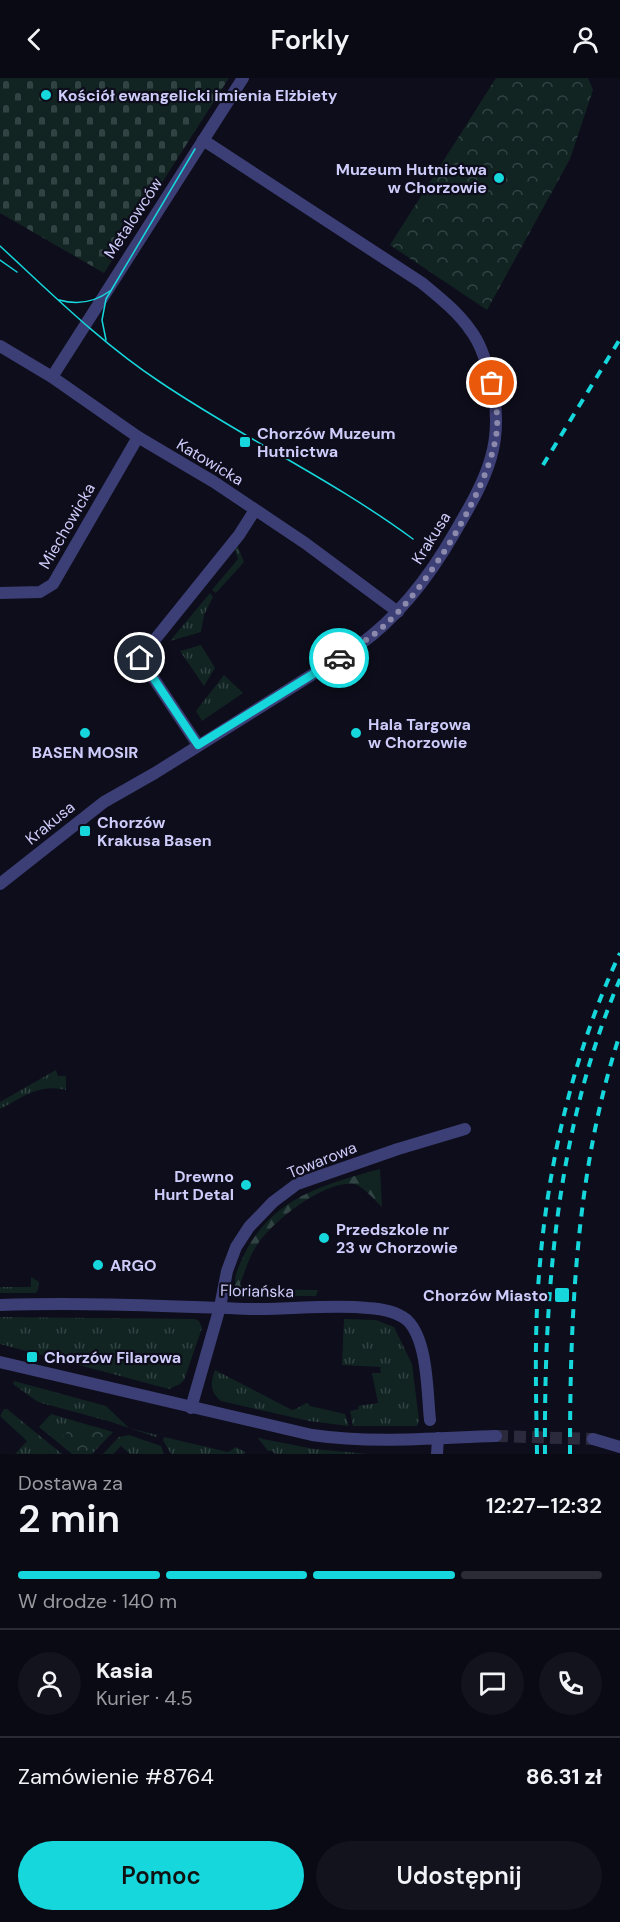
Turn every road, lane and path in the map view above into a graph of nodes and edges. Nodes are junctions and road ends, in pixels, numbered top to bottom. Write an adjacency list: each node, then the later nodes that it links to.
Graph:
1 (243, 78): 2 (street, Metalowców)
2 (203, 140): 4 (street, Metalowców); 8 (street, Krakusa)
3 (0, 346): 4 (street, Katowicka)
4 (52, 377): 5 (street, Katowicka)
5 (138, 437): 6 (street, Katowicka); 7 (street, Miechowicka)
6 (255, 510): 8 (street, Katowicka); 9 (street)
7 (0, 593)
8 (398, 612): 9 (street, Krakusa)
9 (198, 745): 10 (street, Krakusa)
10 (0, 884)
11 (465, 1129): 13 (street, Towarowa)
12 (0, 1305): 13 (street, Floriańska)
13 (220, 1307): 15 (street, Towarowa); 16 (street, Floriańska)
14 (0, 1362): 15 (street)
15 (191, 1408): 18 (street)
16 (430, 1420)
17 (496, 1436): 18 (street)
18 (438, 1438): 21 (street)
19 (593, 1439): 20 (street)
20 (620, 1447)
21 (437, 1454)

